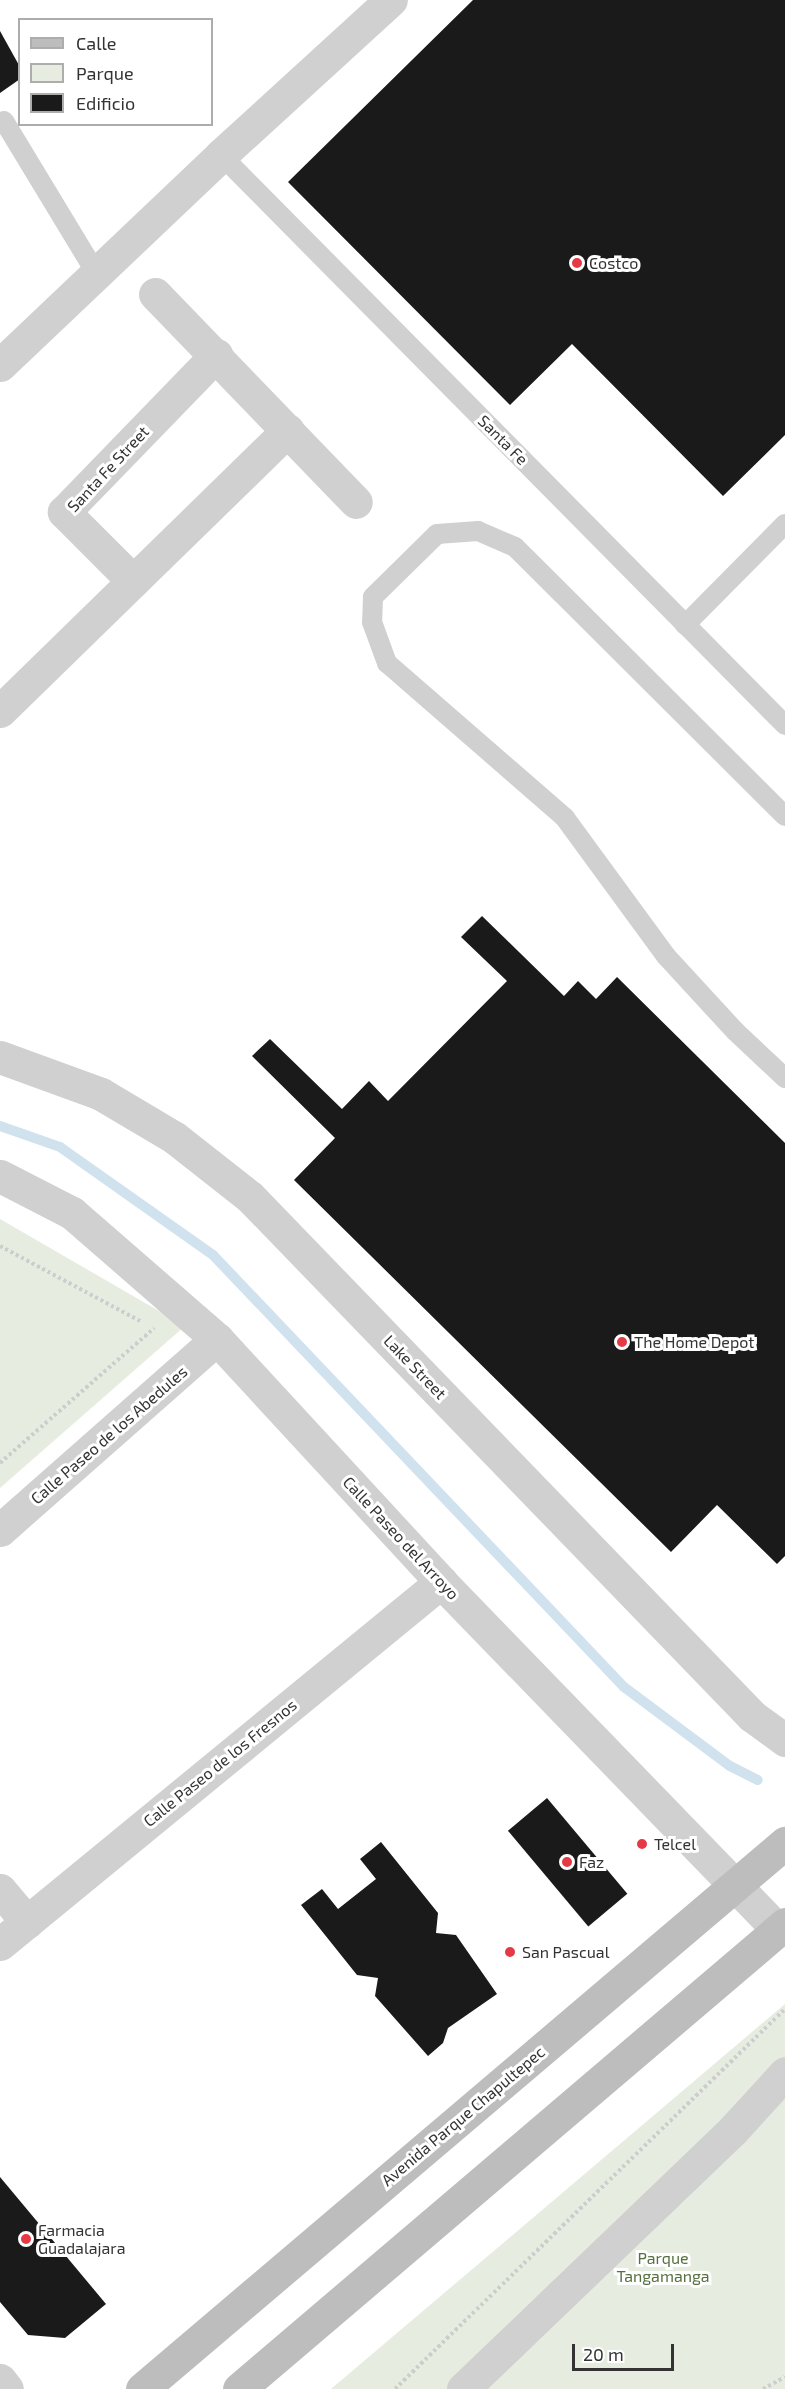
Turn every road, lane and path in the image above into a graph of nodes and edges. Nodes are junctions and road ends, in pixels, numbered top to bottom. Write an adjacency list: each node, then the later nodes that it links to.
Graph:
1 (391, 0): 3 (street)
2 (4, 121): 4 (lane)
3 (221, 155): 4 (street); 12 (lane, Santa Fe)
4 (96, 273): 7 (street)
5 (155, 294): 6 (street)
6 (216, 355): 8 (street); 11 (street, Santa Fe Street)
7 (0, 365)
8 (288, 430): 9 (street); 11 (street)
9 (356, 502)
10 (785, 524): 12 (lane)
11 (134, 581): 13 (street)
12 (685, 625): 14 (lane, Santa Fe)
13 (0, 711)
14 (785, 725)
15 (785, 816): 17 (lane)
16 (0, 1057): 24 (street, Lake Street)
17 (785, 1078)
18 (0, 1176): 20 (street, Calle Paseo del Arroyo)
19 (0, 1246): 21 (path)
20 (217, 1340): 22 (street, Calle Paseo de los Abedules); 23 (street, Calle Paseo del Arroyo)
21 (0, 1463)
22 (0, 1530)
23 (441, 1582): 26 (street, Calle Paseo del Arroyo); 28 (street, Calle Paseo de los Fresnos)
24 (785, 1740)
25 (785, 1843): 26 (main road, Avenida Parque Chapultepec)
26 (735, 1884): 29 (street, Calle Paseo del Arroyo); 36 (main road, Avenida Parque Chapultepec)
27 (0, 1890): 28 (street)
28 (27, 1922): 30 (street, Calle Paseo de los Fresnos)
29 (781, 1927): 37 (main road)
30 (0, 1944)
31 (785, 2009): 38 (path)
32 (785, 2073): 39 (street)
33 (785, 2377): 40 (path)
34 (0, 2380): 35 (street)
35 (8, 2389)
36 (142, 2389)
37 (239, 2389)
38 (395, 2389)
39 (463, 2389)
40 (763, 2389)

